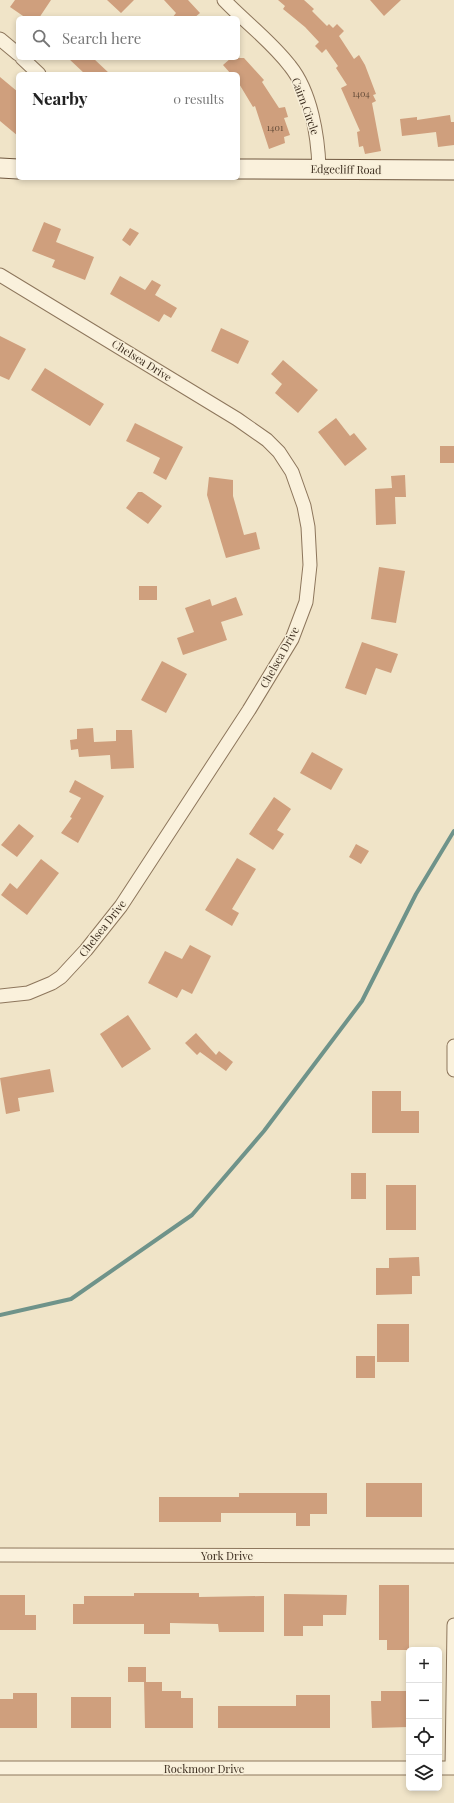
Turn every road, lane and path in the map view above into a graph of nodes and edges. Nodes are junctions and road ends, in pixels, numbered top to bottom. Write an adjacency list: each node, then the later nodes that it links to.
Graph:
1 (224, 0): 7 (street, Cairn Circle)
2 (0, 39): 3 (street)
3 (16, 52)
4 (24, 60): 5 (street)
5 (37, 72)
6 (0, 168): 8 (street)
7 (319, 168): 9 (street, Edgecliff Road); 10 (street, Edgecliff Road)
8 (16, 169)
9 (240, 169)
10 (454, 170)
11 (0, 275): 12 (street, Chelsea Drive)
12 (0, 996)
13 (454, 1046): 14 (street)
14 (454, 1070)
15 (0, 1555): 16 (street, York Drive)
16 (454, 1556)
17 (454, 1625): 20 (street)
18 (0, 1768): 19 (street, Rockmoor Drive)
19 (406, 1768)
20 (448, 1768)

